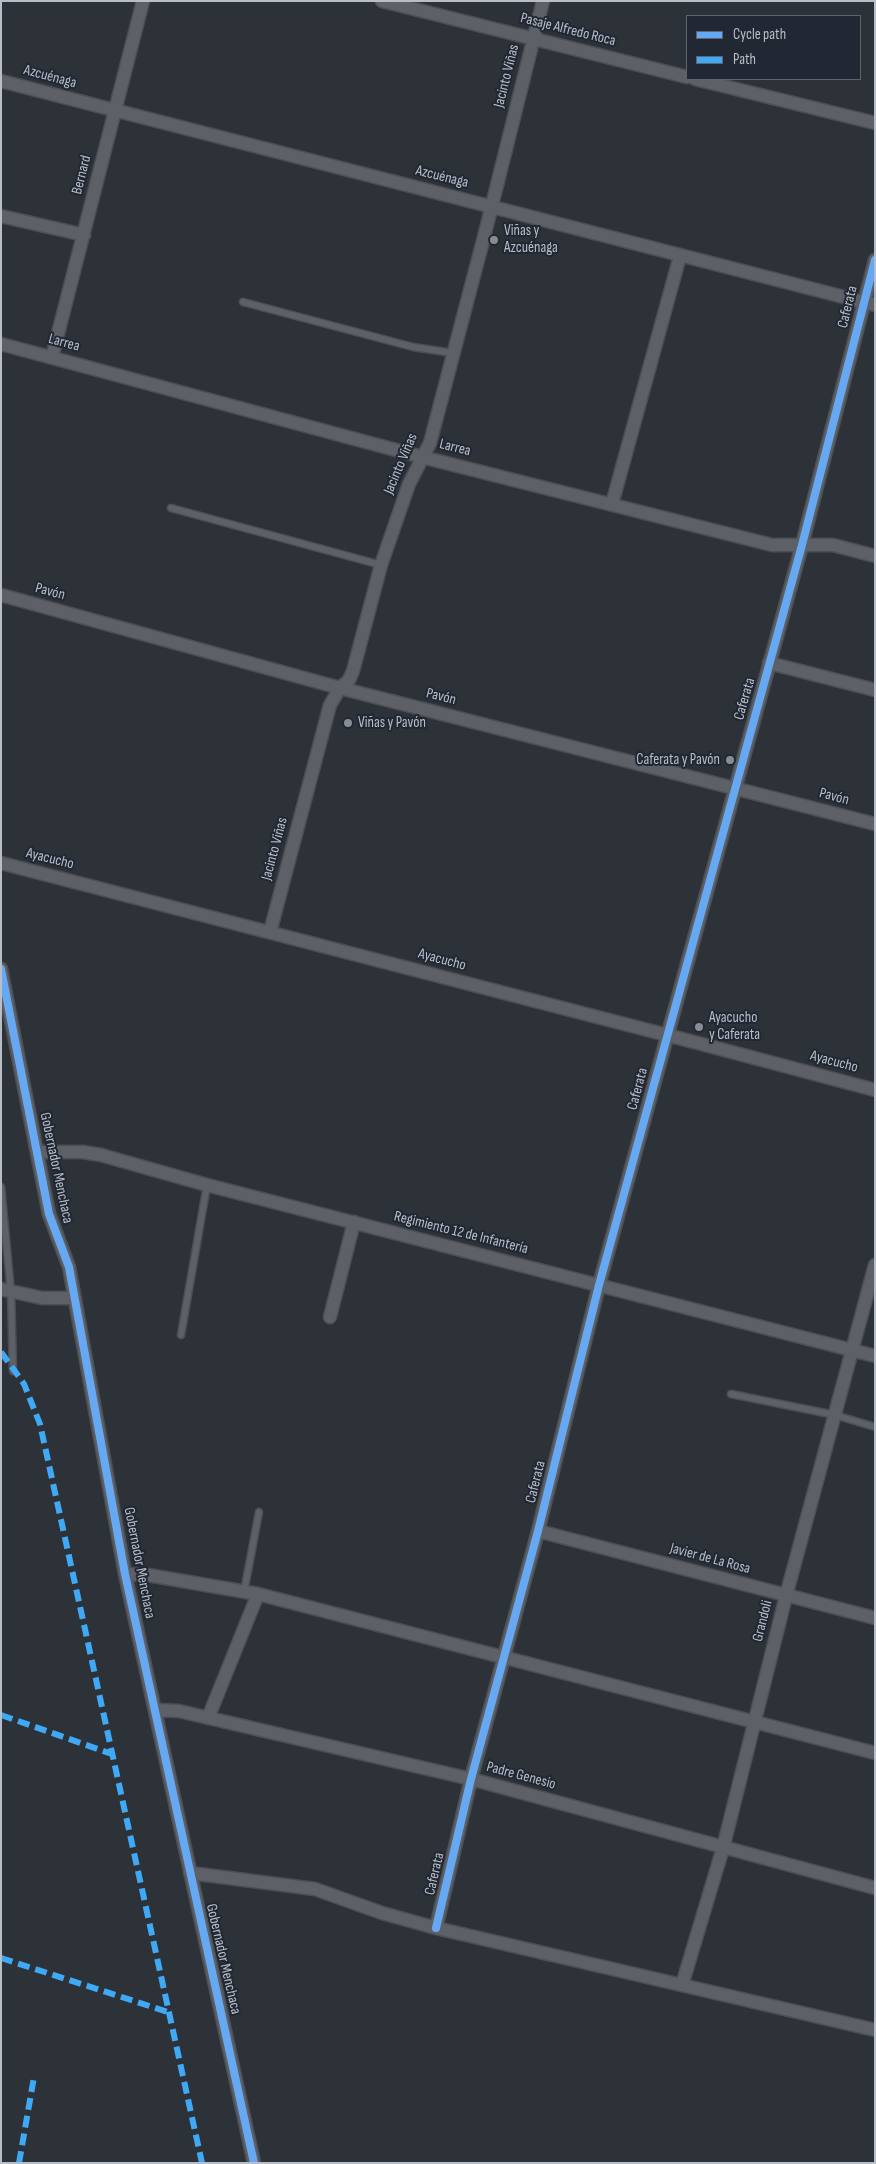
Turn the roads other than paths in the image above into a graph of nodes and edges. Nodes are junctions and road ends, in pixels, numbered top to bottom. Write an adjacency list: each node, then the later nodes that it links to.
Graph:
1 (143, 1): 8 (street, Bernard)
2 (382, 1): 4 (street, Pasaje Alfredo Roca)
3 (543, 1): 4 (street, Jacinto Viñas)
4 (533, 38): 5 (street, Pasaje Alfredo Roca); 10 (street, Jacinto Viñas)
5 (686, 77)
6 (700, 80): 9 (street)
7 (1, 81): 8 (street, Azcuénaga)
8 (114, 111): 10 (street, Azcuénaga); 12 (street, Bernard)
9 (875, 123)
10 (491, 206): 13 (street, Azcuénaga); 18 (street, Jacinto Viñas)
11 (1, 216): 12 (street)
12 (84, 235): 19 (street, Bernard)
13 (680, 256): 16 (street, Azcuénaga); 21 (street)
14 (875, 260): 16 (street, Caferata)
15 (243, 302): 18 (lane)
16 (869, 303): 23 (street, Caferata)
17 (1, 344): 19 (street, Larrea)
18 (453, 353): 20 (street, Jacinto Viñas)
19 (52, 357): 20 (street, Larrea)
20 (422, 457): 21 (street, Larrea); 25 (street, Jacinto Viñas)
21 (612, 504): 23 (street, Larrea)
22 (171, 508): 25 (lane)
23 (802, 545): 24 (street, Larrea); 27 (street, Caferata)
24 (875, 556)
25 (381, 564): 28 (street, Jacinto Viñas)
26 (1, 595): 28 (street, Pavón)
27 (770, 663): 29 (street); 30 (street, Caferata)
28 (340, 688): 30 (street, Pavón); 33 (street, Jacinto Viñas)
29 (875, 690)
30 (734, 787): 31 (street, Pavón); 35 (street, Caferata)
31 (875, 824)
32 (1, 863): 33 (street, Ayacucho)
33 (270, 932): 35 (street, Ayacucho)
34 (1, 969): 37 (street, Gobernador Menchaca)
35 (667, 1036): 36 (street, Ayacucho); 42 (street, Caferata)
36 (875, 1090)
37 (38, 1152): 38 (street, Regimiento 12 de Infantería); 44 (street, Gobernador Menchaca)
38 (207, 1185): 40 (street, Regimiento 12 de Infantería); 46 (lane)
39 (1, 1187): 43 (lane)
40 (354, 1222): 42 (street, Regimiento 12 de Infantería); 45 (street)
41 (875, 1265): 47 (street, Grandoli)
42 (599, 1285): 47 (street, Regimiento 12 de Infantería); 54 (street, Caferata)
43 (6, 1291): 44 (street); 49 (lane)
44 (75, 1298): 55 (street, Gobernador Menchaca)
45 (330, 1317)
46 (181, 1335)
47 (853, 1350): 48 (street, Regimiento 12 de Infantería); 51 (street, Grandoli)
48 (875, 1356)
49 (13, 1371)
50 (731, 1394): 51 (lane)
51 (835, 1415): 52 (lane); 58 (street, Grandoli)
52 (875, 1427)
53 (258, 1512): 56 (lane)
54 (538, 1531): 58 (street, Javier de La Rosa); 60 (street, Caferata)
55 (125, 1574): 56 (street); 61 (street, Gobernador Menchaca)
56 (244, 1592): 57 (street)
57 (258, 1594): 60 (street); 62 (street)
58 (786, 1596): 59 (street, Javier de La Rosa); 63 (street, Grandoli)
59 (875, 1618)
60 (504, 1658): 63 (street); 65 (street, Caferata)
61 (156, 1710): 62 (street, Padre Genesio); 67 (street, Gobernador Menchaca)
62 (208, 1718): 65 (street, Padre Genesio)
63 (754, 1722): 64 (street); 66 (street, Grandoli)
64 (875, 1754)
65 (471, 1779): 66 (street, Padre Genesio); 69 (street, Caferata)
66 (723, 1848): 68 (street, Padre Genesio); 70 (street, Grandoli)
67 (190, 1873): 69 (street); 72 (street, Gobernador Menchaca)
68 (875, 1888)
69 (436, 1928): 70 (street)
70 (682, 1985): 71 (street)
71 (875, 2030)
72 (254, 2163)

